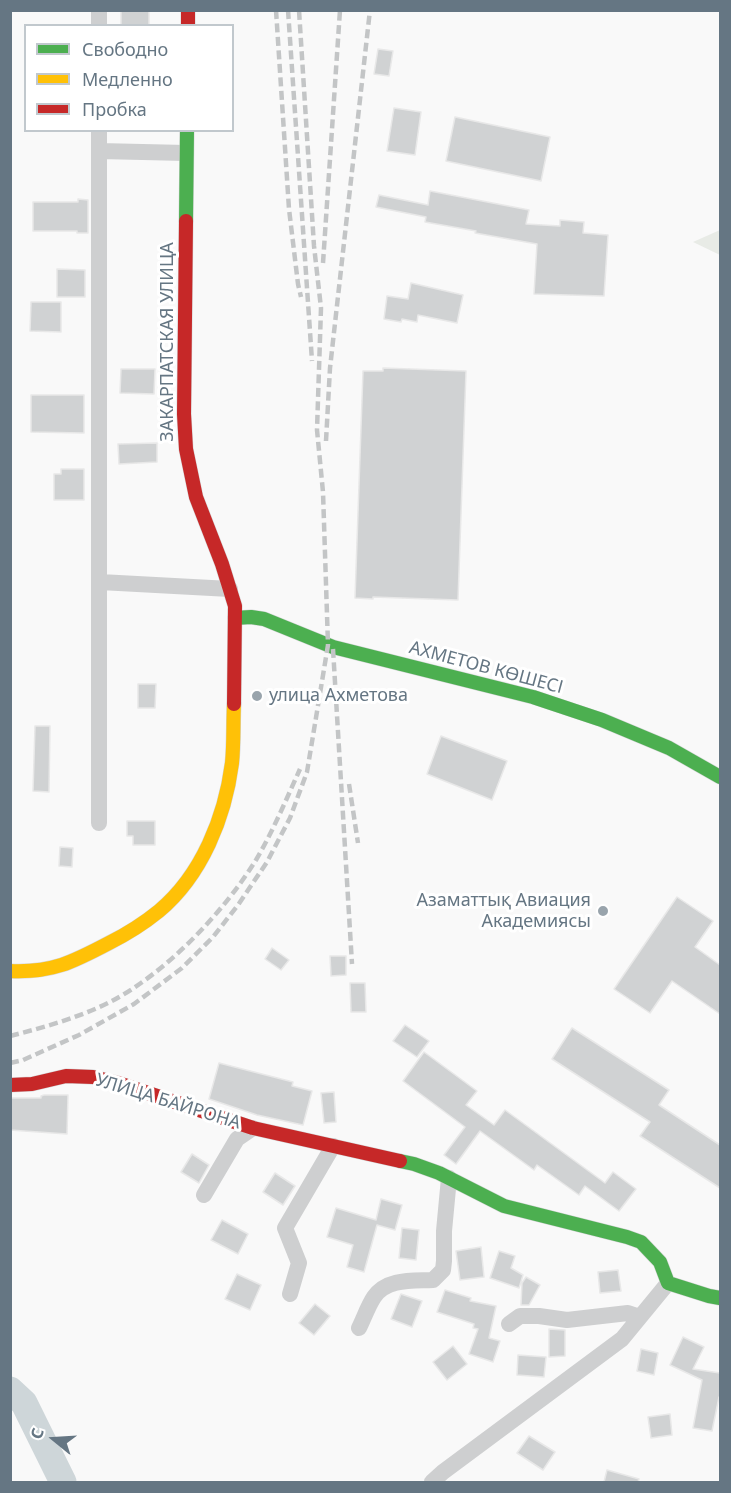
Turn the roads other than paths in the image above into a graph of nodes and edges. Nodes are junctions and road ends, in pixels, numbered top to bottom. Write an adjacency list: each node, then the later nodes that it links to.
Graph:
1 (99, 132): 3 (street)
2 (187, 132): 4 (street, ЗАКАРПАТСКАЯ УЛИЦА)
3 (99, 151): 4 (street); 5 (street)
4 (186, 153): 6 (street, ЗАКАРПАТСКАЯ УЛИЦА)
5 (100, 582): 6 (street); 9 (street)
6 (230, 589): 7 (street, ЗАКАРПАТСКАЯ УЛИЦА)
7 (235, 618): 8 (street, АХМЕТОВ КӨШЕСІ); 10 (street, ЗАКАРПАТСКАЯ УЛИЦА)
8 (720, 777)
9 (99, 823)
10 (10, 971)
11 (10, 1085): 12 (street, УЛИЦА БАЙРОНА)
12 (254, 1128): 13 (street, УЛИЦА БАЙРОНА); 15 (street, УЛИЦА БАЙРОНА)
13 (333, 1146): 14 (street, УЛИЦА БАЙРОНА); 17 (street)
14 (449, 1178): 16 (street, УЛИЦА БАЙРОНА); 21 (street)
15 (204, 1195)
16 (668, 1283): 18 (street); 19 (street)
17 (290, 1294)
18 (720, 1298)
19 (640, 1317): 20 (street); 22 (street)
20 (509, 1324)
21 (359, 1328)
22 (432, 1482)

